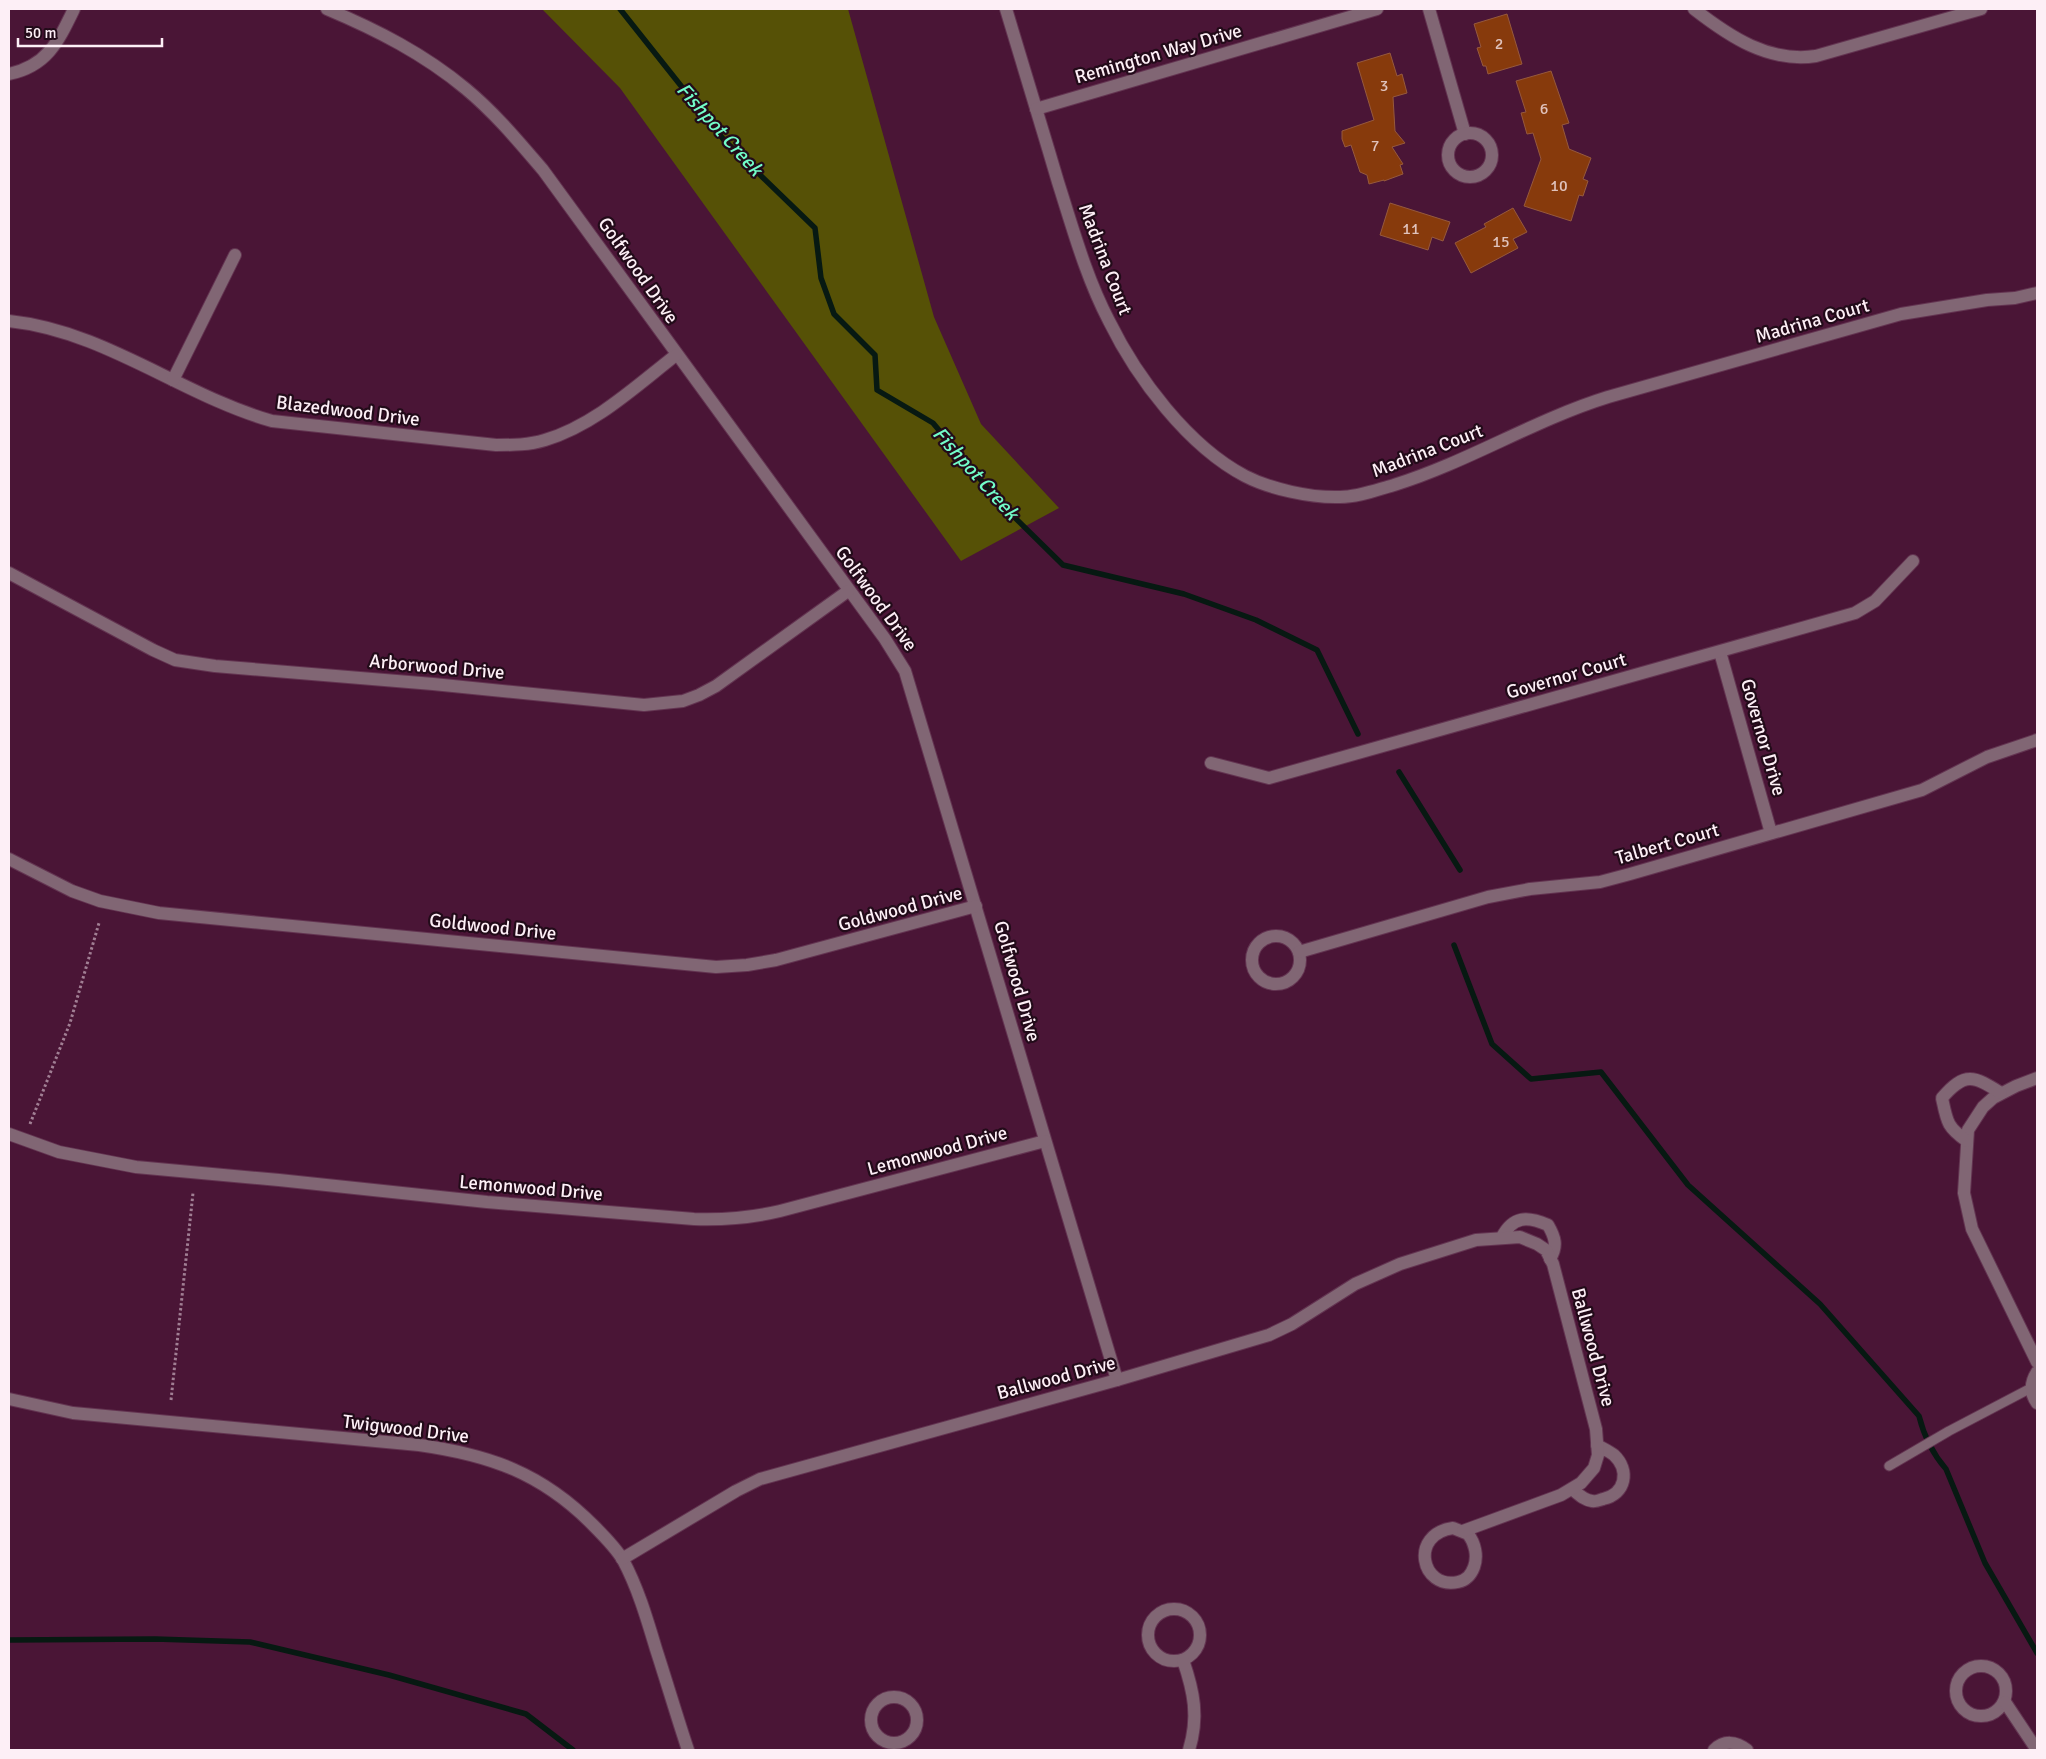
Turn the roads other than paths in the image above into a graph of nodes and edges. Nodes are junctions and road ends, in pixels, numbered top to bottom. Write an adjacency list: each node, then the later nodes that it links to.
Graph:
1 (74, 9): 9 (street)
2 (327, 9): 15 (street, Golfwood Drive)
3 (1006, 9): 10 (street, Madrina Court)
4 (1377, 9): 10 (street, Remington Way Drive)
5 (1429, 9): 11 (street)
6 (1694, 9): 8 (street)
7 (1981, 9): 8 (street)
8 (1940, 14)
9 (9, 74)
10 (1036, 109): 13 (street, Madrina Court)
11 (1465, 134)
12 (235, 255): 16 (street)
13 (2037, 293)
14 (9, 321): 16 (street, Blazedwood Drive)
15 (676, 355): 16 (street, Blazedwood Drive); 19 (street, Golfwood Drive)
16 (173, 380)
17 (1913, 561): 20 (street, Governor Court)
18 (9, 573): 19 (street, Arborwood Drive)
19 (848, 591): 25 (street, Golfwood Drive)
20 (1720, 652): 22 (street, Governor Court); 23 (street, Governor Drive)
21 (2037, 740): 23 (street, Talbert Court)
22 (1211, 763)
23 (1771, 833): 26 (street, Talbert Court)
24 (9, 859): 25 (street, Goldwood Drive)
25 (976, 906): 30 (street, Golfwood Drive)
26 (1299, 952)
27 (2037, 1078): 28 (street)
28 (2001, 1093): 31 (street); 31 (street)
29 (9, 1134): 30 (street, Lemonwood Drive)
30 (1045, 1141): 36 (street, Golfwood Drive)
31 (1967, 1141): 34 (street)
32 (1502, 1237): 33 (street, Ballwood Drive); 33 (street, Ballwood Drive); 36 (street, Ballwood Drive)
33 (1550, 1258): 40 (street, Ballwood Drive)
34 (2037, 1362)
35 (2037, 1372): 37 (street)
36 (1117, 1380): 44 (street, Ballwood Drive)
37 (2031, 1388): 39 (street); 41 (lane)
38 (9, 1399): 44 (street, Twigwood Drive)
39 (2037, 1403)
40 (1597, 1445): 42 (street, Ballwood Drive); 42 (street)
41 (1890, 1466)
42 (1572, 1489): 43 (street, Ballwood Drive)
43 (1464, 1530): 43 (street)
44 (622, 1560): 47 (street, Twigwood Drive)
45 (1183, 1660): 45 (street); 48 (street)
46 (2005, 1702): 51 (street)
47 (688, 1750)
48 (1188, 1750)
49 (1714, 1750): 50 (street)
50 (1747, 1750)
51 (2037, 1750)

